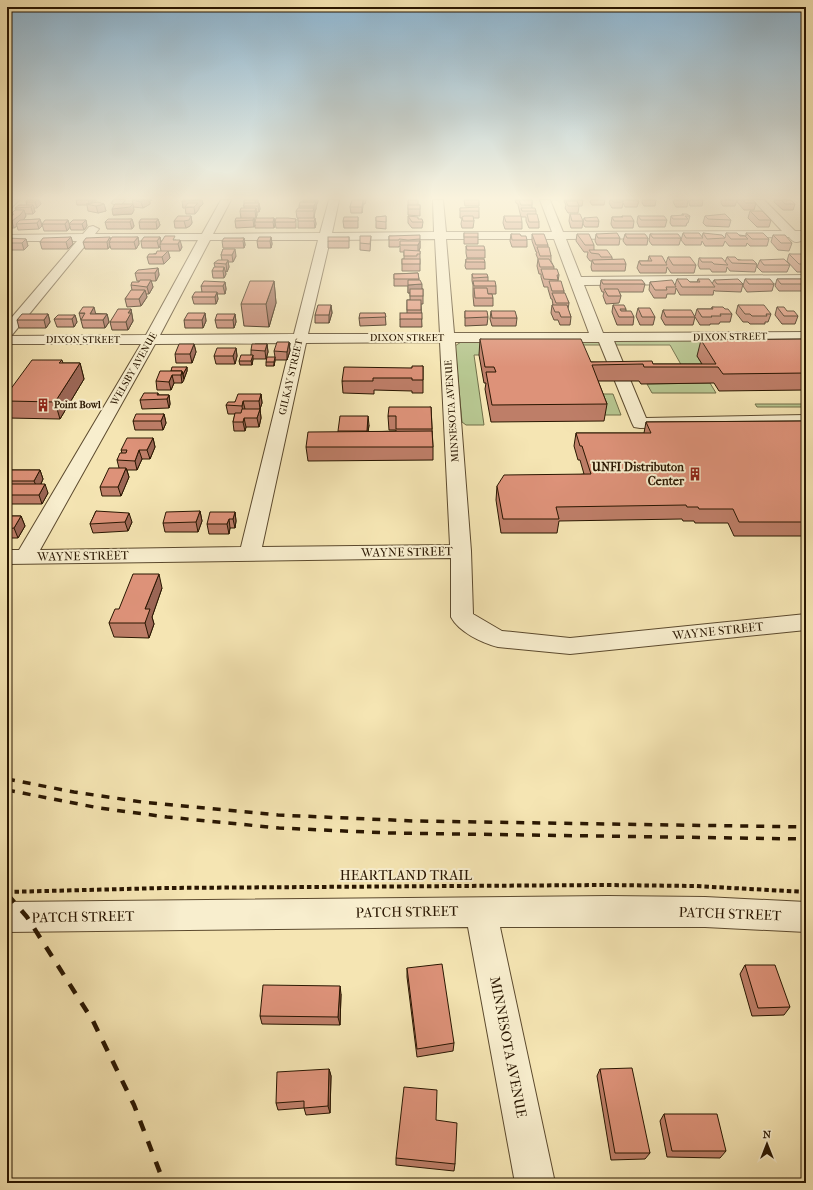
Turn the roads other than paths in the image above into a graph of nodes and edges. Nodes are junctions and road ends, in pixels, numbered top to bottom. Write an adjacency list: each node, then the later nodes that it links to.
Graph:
1 (71, 256): 8 (street)
2 (196, 256): 14 (street, WELSBY AVENUE)
3 (320, 256): 12 (street, GILKAY STREET)
4 (442, 256): 10 (street, MINNESOTA AVENUE)
5 (566, 256): 7 (street)
6 (806, 279): 7 (street)
7 (576, 281): 11 (street)
8 (7, 332)
9 (806, 336): 11 (street, DIXON STREET)
10 (448, 338): 11 (street, DIXON STREET); 12 (street, DIXON STREET); 16 (street, MINNESOTA AVENUE)
11 (601, 338): 15 (street)
12 (300, 339): 14 (street, DIXON STREET); 17 (street, GILKAY STREET)
13 (7, 340): 14 (street, DIXON STREET)
14 (150, 340): 18 (street, WELSBY AVENUE)
15 (806, 420)
16 (461, 551): 17 (street, WAYNE STREET); 19 (street, WAYNE STREET)
17 (250, 554): 18 (street, WAYNE STREET)
18 (17, 556)
19 (806, 622)
20 (481, 912): 21 (street, PATCH STREET); 22 (street, PATCH STREET); 23 (street, MINNESOTA AVENUE)
21 (7, 917)
22 (806, 917)
23 (535, 1183)

